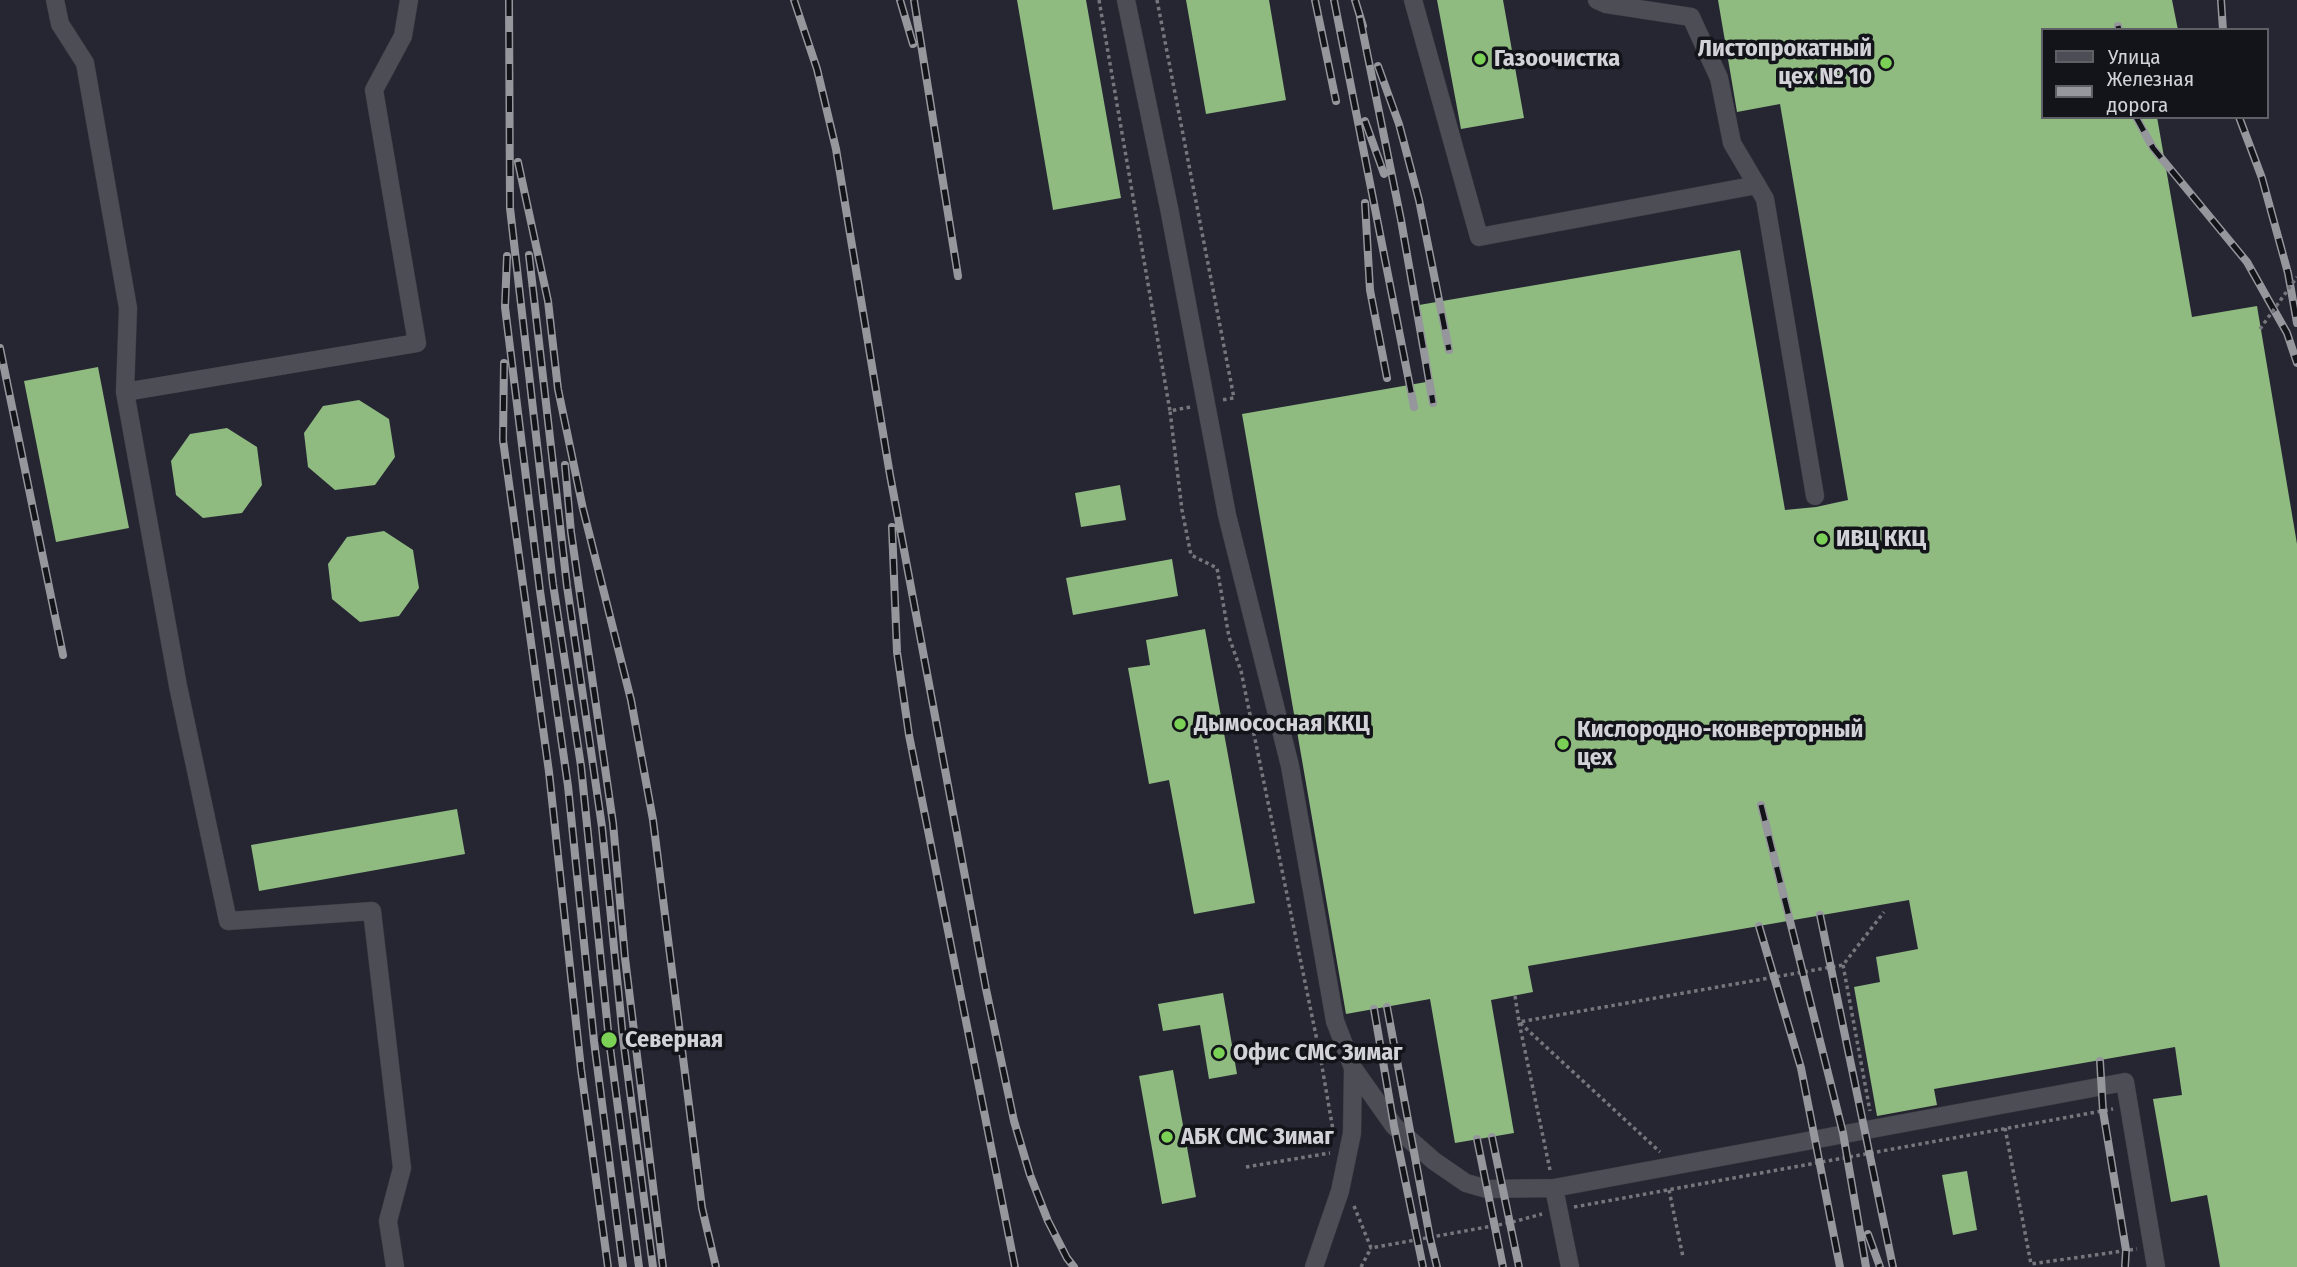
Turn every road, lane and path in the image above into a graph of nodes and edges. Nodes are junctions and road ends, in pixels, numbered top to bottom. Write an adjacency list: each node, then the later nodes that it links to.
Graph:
1 (55, 0): 11 (lane)
2 (409, 0): 11 (lane)
3 (1099, 0): 13 (path)
4 (1126, 0): 12 (lane)
5 (1157, 0): 12 (path)
6 (1413, 0): 8 (lane)
7 (1597, 0): 8 (lane)
8 (1757, 185): 14 (lane)
9 (2297, 278): 10 (path, bridge)
10 (2260, 329)
11 (125, 392): 37 (lane)
12 (1207, 404): 13 (path); 19 (lane)
13 (1170, 411): 23 (path)
14 (1815, 496)
15 (1884, 912): 16 (path)
16 (1843, 965): 18 (path); 21 (path)
17 (1514, 996): 18 (path)
18 (1519, 1022): 28 (path); 29 (path)
19 (1353, 1068): 29 (lane); 31 (lane)
20 (2120, 1108): 22 (path)
21 (1872, 1128): 28 (lane); 41 (lane)
22 (2005, 1128): 30 (path); 36 (path)
23 (1334, 1137)
24 (1332, 1145): 25 (path)
25 (1330, 1153): 26 (path); 27 (path)
26 (1327, 1164)
27 (1246, 1167)
28 (1664, 1167): 29 (lane); 30 (path)
29 (1554, 1188): 32 (lane)
30 (1669, 1190): 32 (path); 35 (path)
31 (1340, 1191): 33 (path); 38 (lane)
32 (1558, 1210): 33 (path); 40 (lane)
33 (1371, 1248): 39 (path)
34 (2143, 1249): 36 (path)
35 (1683, 1257)
36 (2031, 1266)
37 (395, 1267)
38 (1314, 1267)
39 (1361, 1267)
40 (1570, 1267)
41 (2156, 1267)

